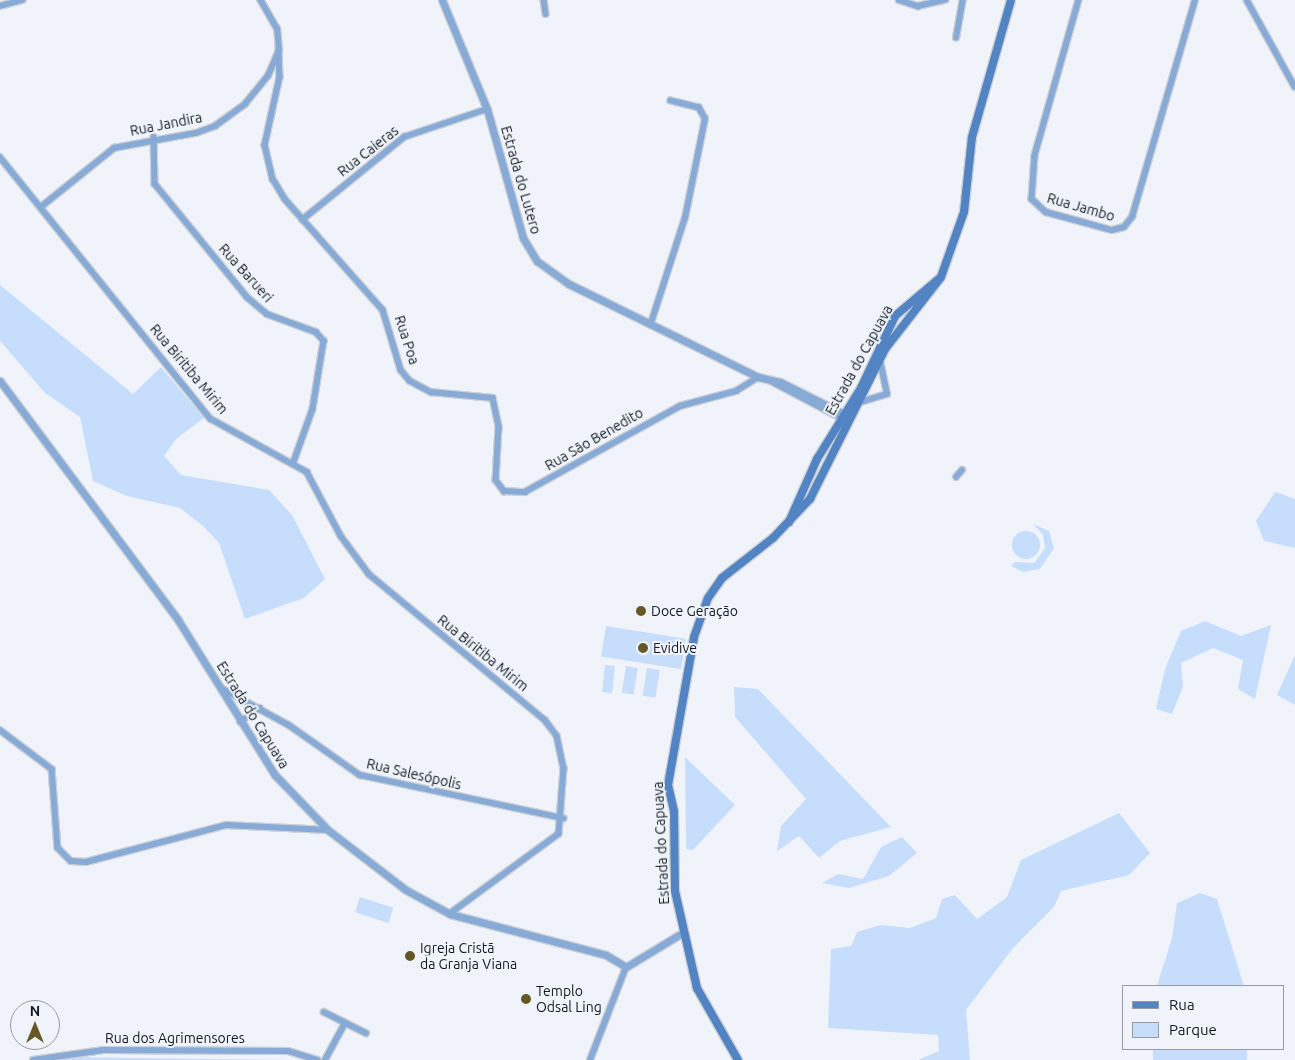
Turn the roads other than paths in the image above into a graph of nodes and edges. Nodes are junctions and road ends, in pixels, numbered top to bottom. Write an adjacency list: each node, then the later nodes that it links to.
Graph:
1 (22, 0): 12 (street)
2 (260, 0): 15 (street)
3 (442, 0): 20 (street, Estrada do Lutero)
4 (544, 0): 13 (street)
5 (899, 0): 6 (street)
6 (945, 0)
7 (962, 0): 14 (street)
8 (1011, 0): 25 (main road, Estrada do Capuava)
9 (1079, 0): 10 (street, Rua Jambo)
10 (1195, 0)
11 (1248, 0): 18 (street)
12 (0, 6)
13 (546, 14)
14 (956, 38)
15 (279, 50): 16 (street, Rua Jandira); 17 (street)
16 (268, 76): 17 (street); 21 (street, Rua Jandira)
17 (280, 77): 24 (street)
18 (1295, 88)
19 (671, 101): 28 (street)
20 (487, 109): 24 (street, Rua Caieras); 28 (street, Estrada do Lutero)
21 (154, 138): 23 (street, Rua Jandira); 35 (street, Rua Barueri)
22 (0, 156): 23 (street, Rua Biritiba Mirim)
23 (41, 207): 35 (street, Rua Biritiba Mirim)
24 (302, 220): 34 (street, Rua Poa)
25 (941, 278): 26 (main road, Estrada do Capuava); 27 (main road, Estrada do Capuava)
26 (899, 310): 27 (main road); 33 (main road, Estrada do Capuava)
27 (908, 318): 29 (main road, Estrada do Capuava)
28 (651, 323): 30 (street, Estrada do Lutero)
29 (880, 362): 32 (main road, Estrada do Capuava); 32 (street)
30 (758, 377): 33 (street, Estrada do Lutero); 34 (street, Rua São Benedito)
31 (0, 382): 41 (street, Estrada do Capuava)
32 (861, 402): 39 (main road, Estrada do Capuava)
33 (843, 416): 38 (main road, Estrada do Capuava)
34 (499, 427)
35 (294, 462): 45 (street, Rua Biritiba Mirim)
36 (962, 470): 37 (street)
37 (956, 476)
38 (802, 488): 39 (main road); 40 (main road, Estrada do Capuava)
39 (813, 494): 40 (main road, Estrada do Capuava)
40 (789, 522): 48 (main road, Estrada do Capuava)
41 (221, 688): 42 (street, Rua Salesópolis); 43 (street, Estrada do Capuava)
42 (260, 708): 43 (street); 45 (street, Rua Salesópolis)
43 (240, 722): 46 (street, Estrada do Capuava)
44 (0, 730): 46 (street)
45 (563, 818): 47 (street)
46 (328, 830): 47 (street, Estrada do Capuava)
47 (450, 914): 49 (street, Estrada do Capuava)
48 (682, 933): 49 (street); 57 (main road, Estrada do Capuava)
49 (626, 967): 56 (street)
50 (324, 1012): 51 (street)
51 (345, 1023): 52 (street); 55 (street)
52 (366, 1033)
53 (32, 1060): 54 (street, Rua dos Agrimensores)
54 (318, 1060)
55 (325, 1060)
56 (590, 1060)
57 (738, 1060)

